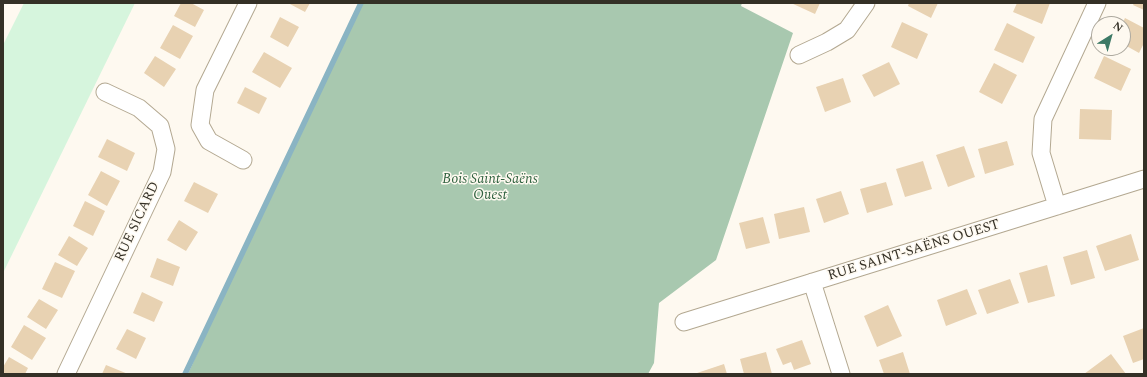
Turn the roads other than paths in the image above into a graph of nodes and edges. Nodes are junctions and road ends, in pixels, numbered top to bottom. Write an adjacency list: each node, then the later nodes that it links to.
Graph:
1 (248, 3): 6 (street)
2 (866, 3): 4 (street)
3 (1097, 3): 8 (street)
4 (799, 55)
5 (104, 92): 11 (street, RUE SICARD)
6 (243, 160)
7 (1144, 179): 8 (street, RUE SAINT-SAËNS OUEST)
8 (1057, 206): 9 (street, RUE SAINT-SAËNS OUEST)
9 (812, 282): 10 (street, RUE SAINT-SAËNS OUEST); 12 (street)
10 (684, 322)
11 (66, 374)
12 (841, 374)

